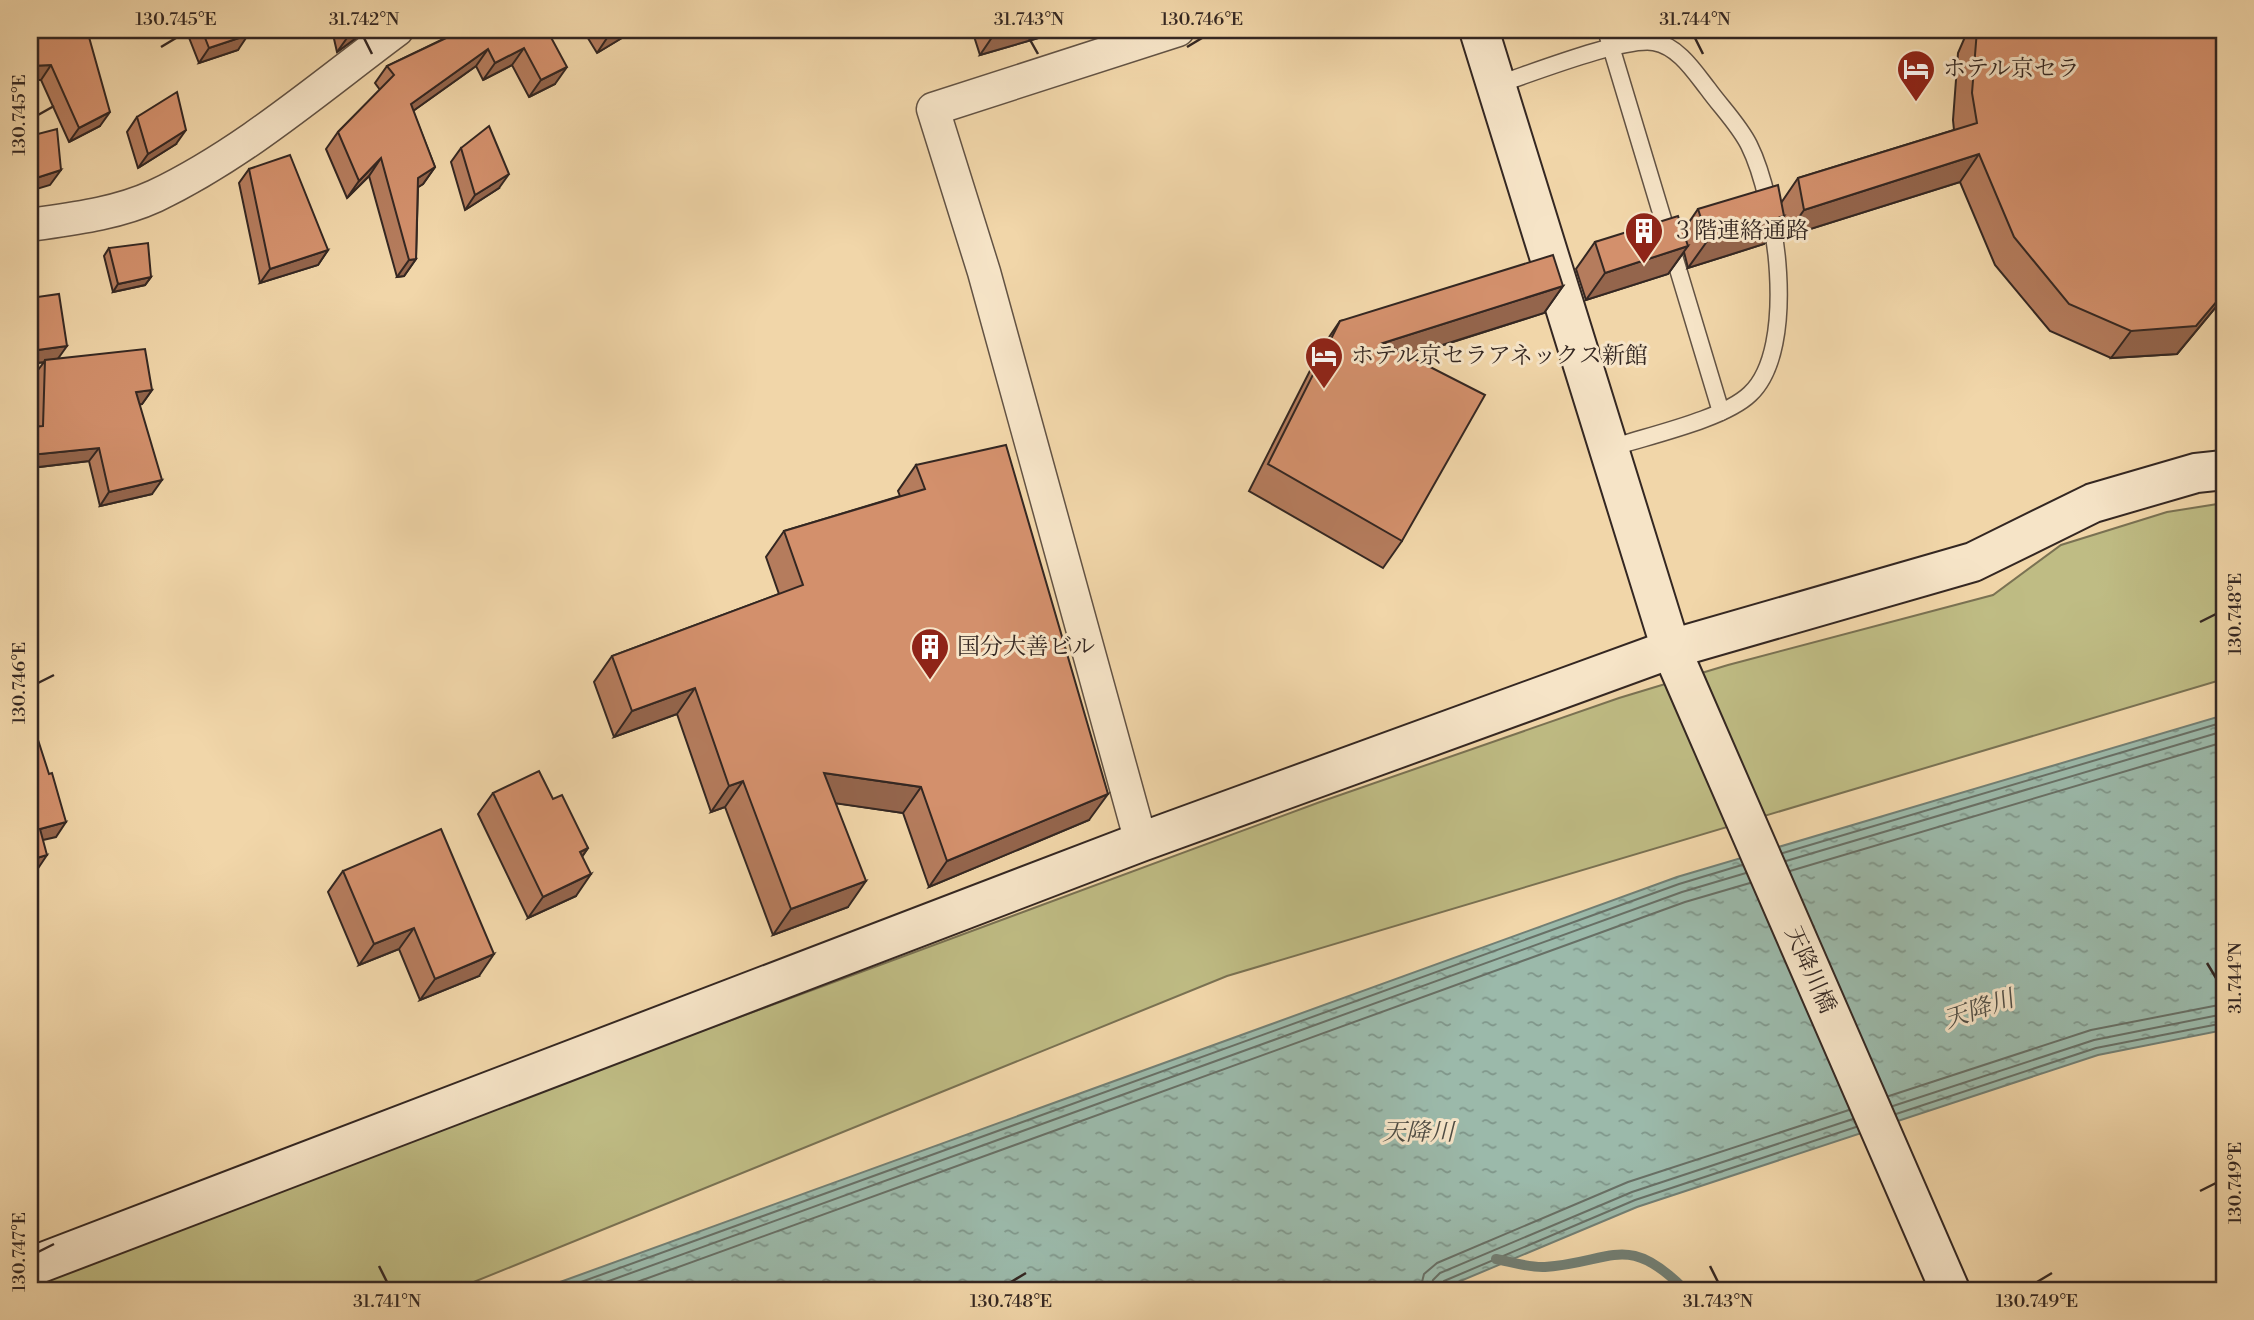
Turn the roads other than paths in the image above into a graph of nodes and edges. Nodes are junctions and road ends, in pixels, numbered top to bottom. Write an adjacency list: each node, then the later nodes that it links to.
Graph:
1 (397, 30): 7 (street)
2 (1178, 30): 12 (street)
3 (1479, 30): 6 (street, 天降川橋)
4 (1606, 30): 5 (lane)
5 (1612, 48): 6 (lane); 8 (lane); 8 (lane)
6 (1496, 85): 9 (street, 天降川橋)
7 (30, 225)
8 (1721, 412): 9 (lane)
9 (1608, 449): 11 (street, 天降川橋)
10 (2224, 470): 11 (street)
11 (1671, 649): 12 (street); 14 (street, 天降川橋)
12 (1141, 842): 13 (street)
13 (30, 1266)
14 (1950, 1290)

